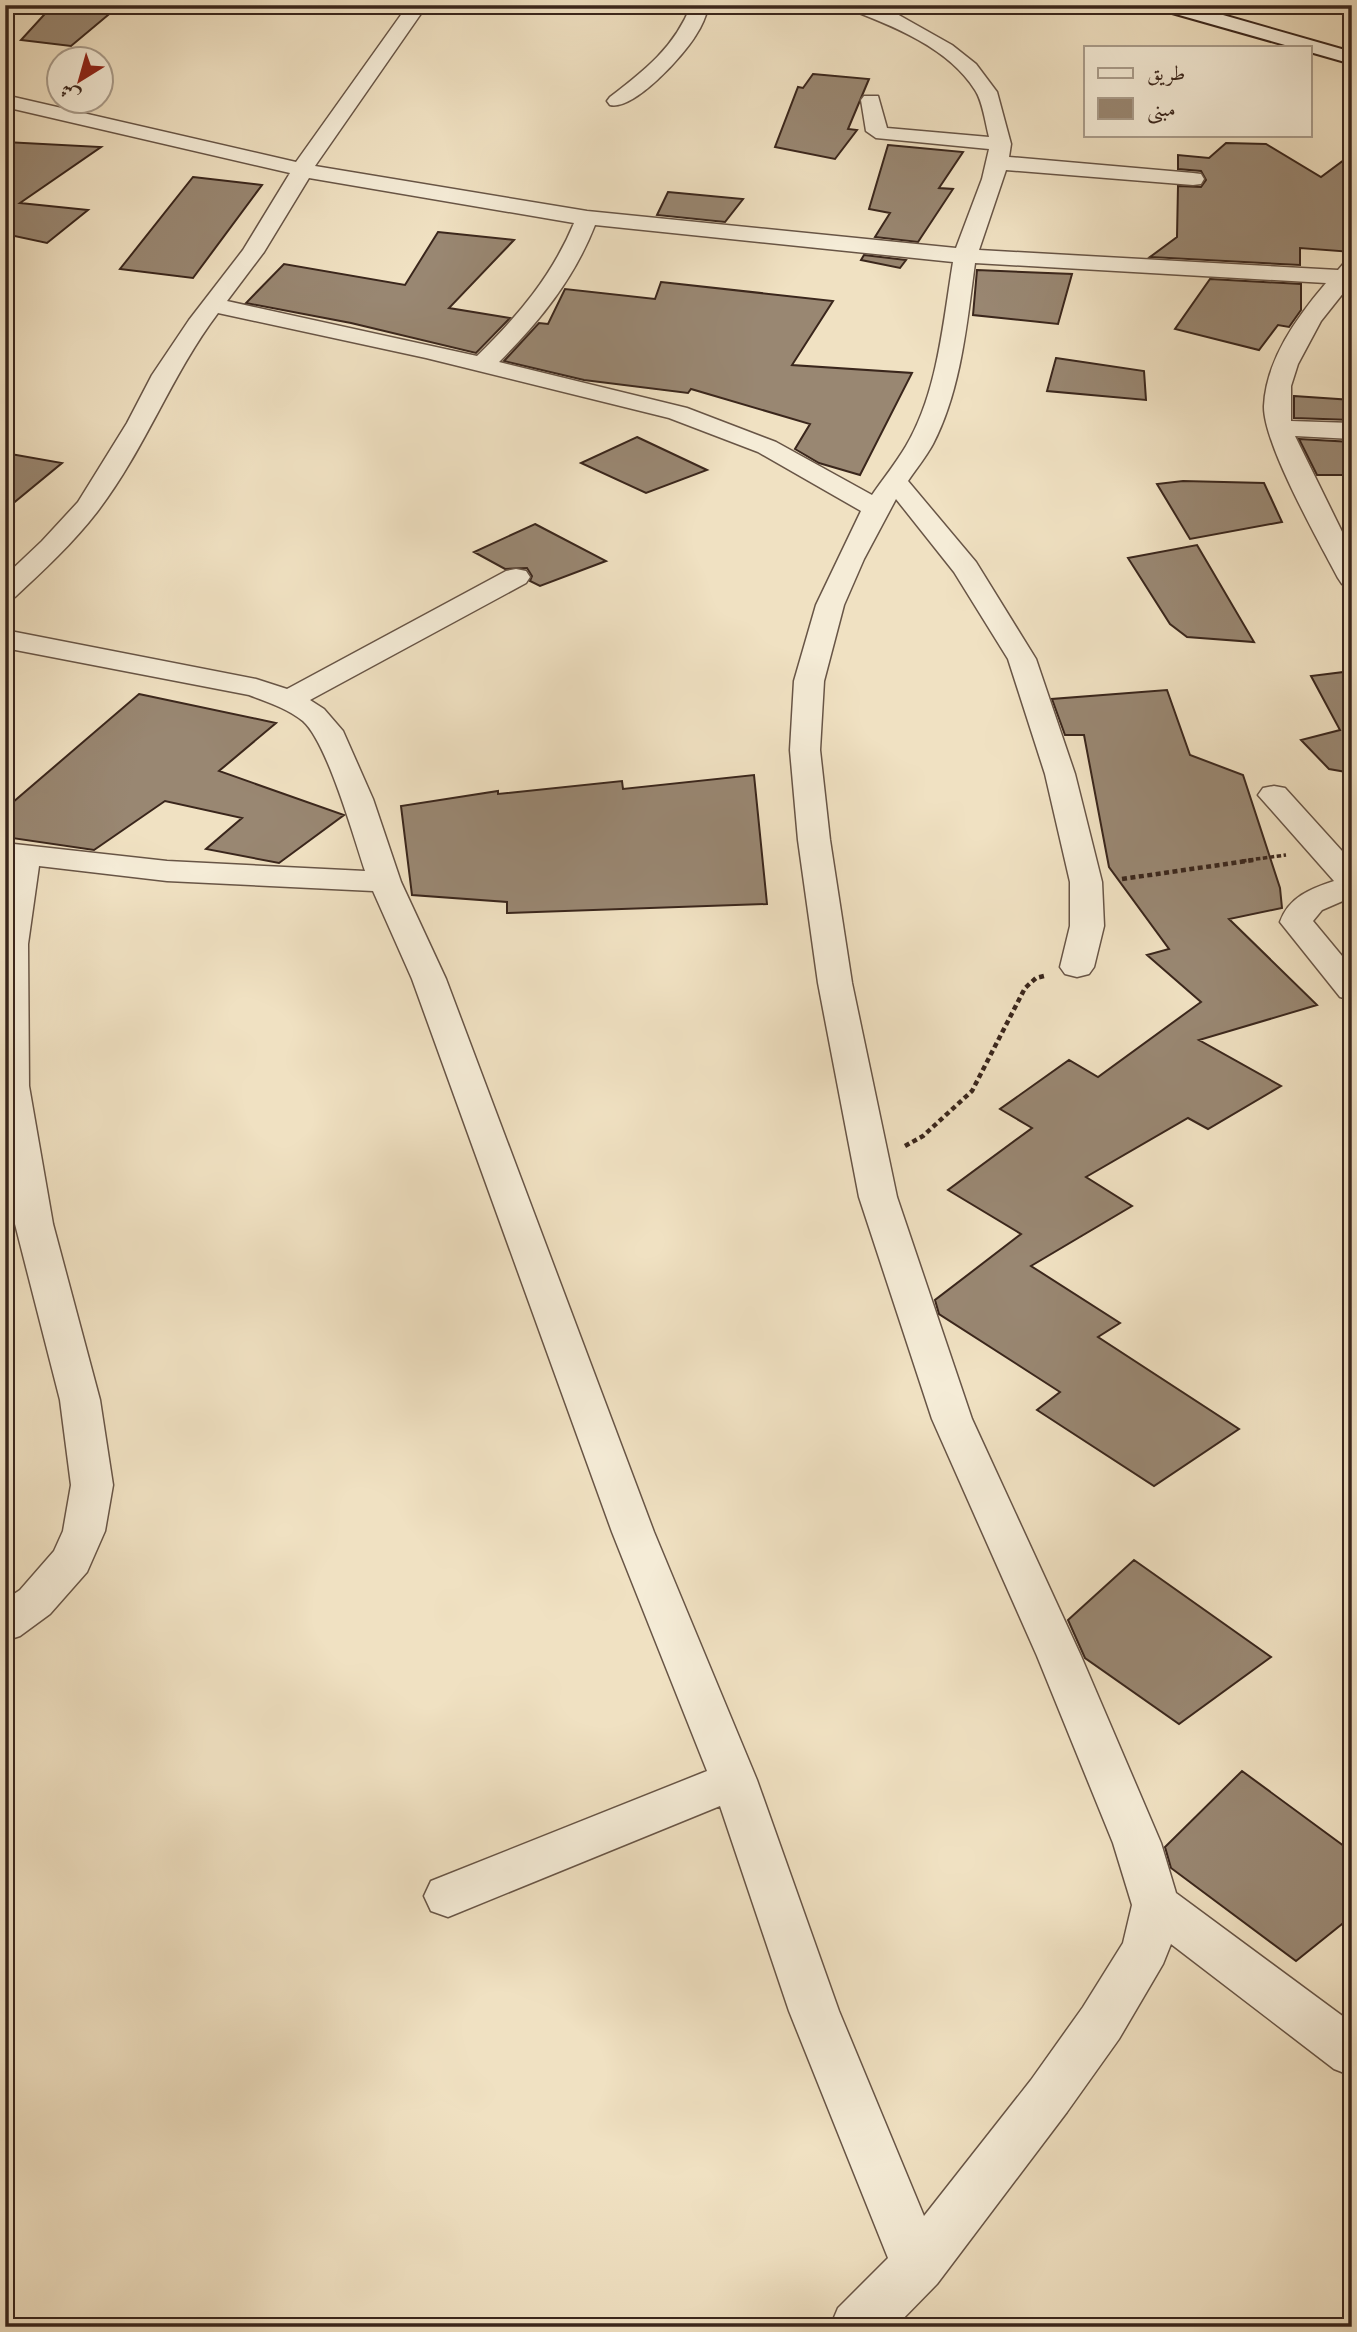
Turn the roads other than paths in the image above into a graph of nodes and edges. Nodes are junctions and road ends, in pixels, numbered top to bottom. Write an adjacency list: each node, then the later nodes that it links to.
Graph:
1 (418, 5): 12 (street)
2 (700, 5): 10 (street)
3 (856, 5): 11 (street)
4 (1166, 5): 5 (street)
5 (1310, 46)
6 (1312, 47): 7 (street)
7 (1352, 58)
8 (872, 100): 11 (street)
9 (5, 101): 12 (street)
10 (617, 101)
11 (999, 153): 13 (street); 15 (street)
12 (302, 170): 14 (street); 17 (street)
13 (1193, 180)
14 (587, 218): 15 (street); 18 (street)
15 (965, 256): 16 (street); 21 (street)
16 (1347, 273): 19 (street)
17 (213, 305): 18 (street); 25 (street)
18 (482, 365): 22 (street)
19 (1279, 428): 20 (street); 24 (street)
20 (1352, 431)
21 (896, 483): 22 (street); 31 (street)
22 (876, 509): 38 (street)
23 (516, 577): 27 (street)
24 (1352, 578)
25 (5, 592)
26 (5, 639): 27 (street)
27 (289, 700): 30 (street)
28 (1274, 794): 32 (street)
29 (15, 855): 30 (street); 35 (street)
30 (385, 882): 36 (street)
31 (1086, 882): 33 (street)
32 (1352, 884): 34 (street)
33 (1077, 967)
34 (1352, 990)
35 (5, 1624)
36 (734, 1780): 37 (street); 40 (street)
37 (448, 1896)
38 (1156, 1905): 39 (street); 40 (street)
39 (1352, 2053)
40 (918, 2266): 41 (street)
41 (857, 2327)

